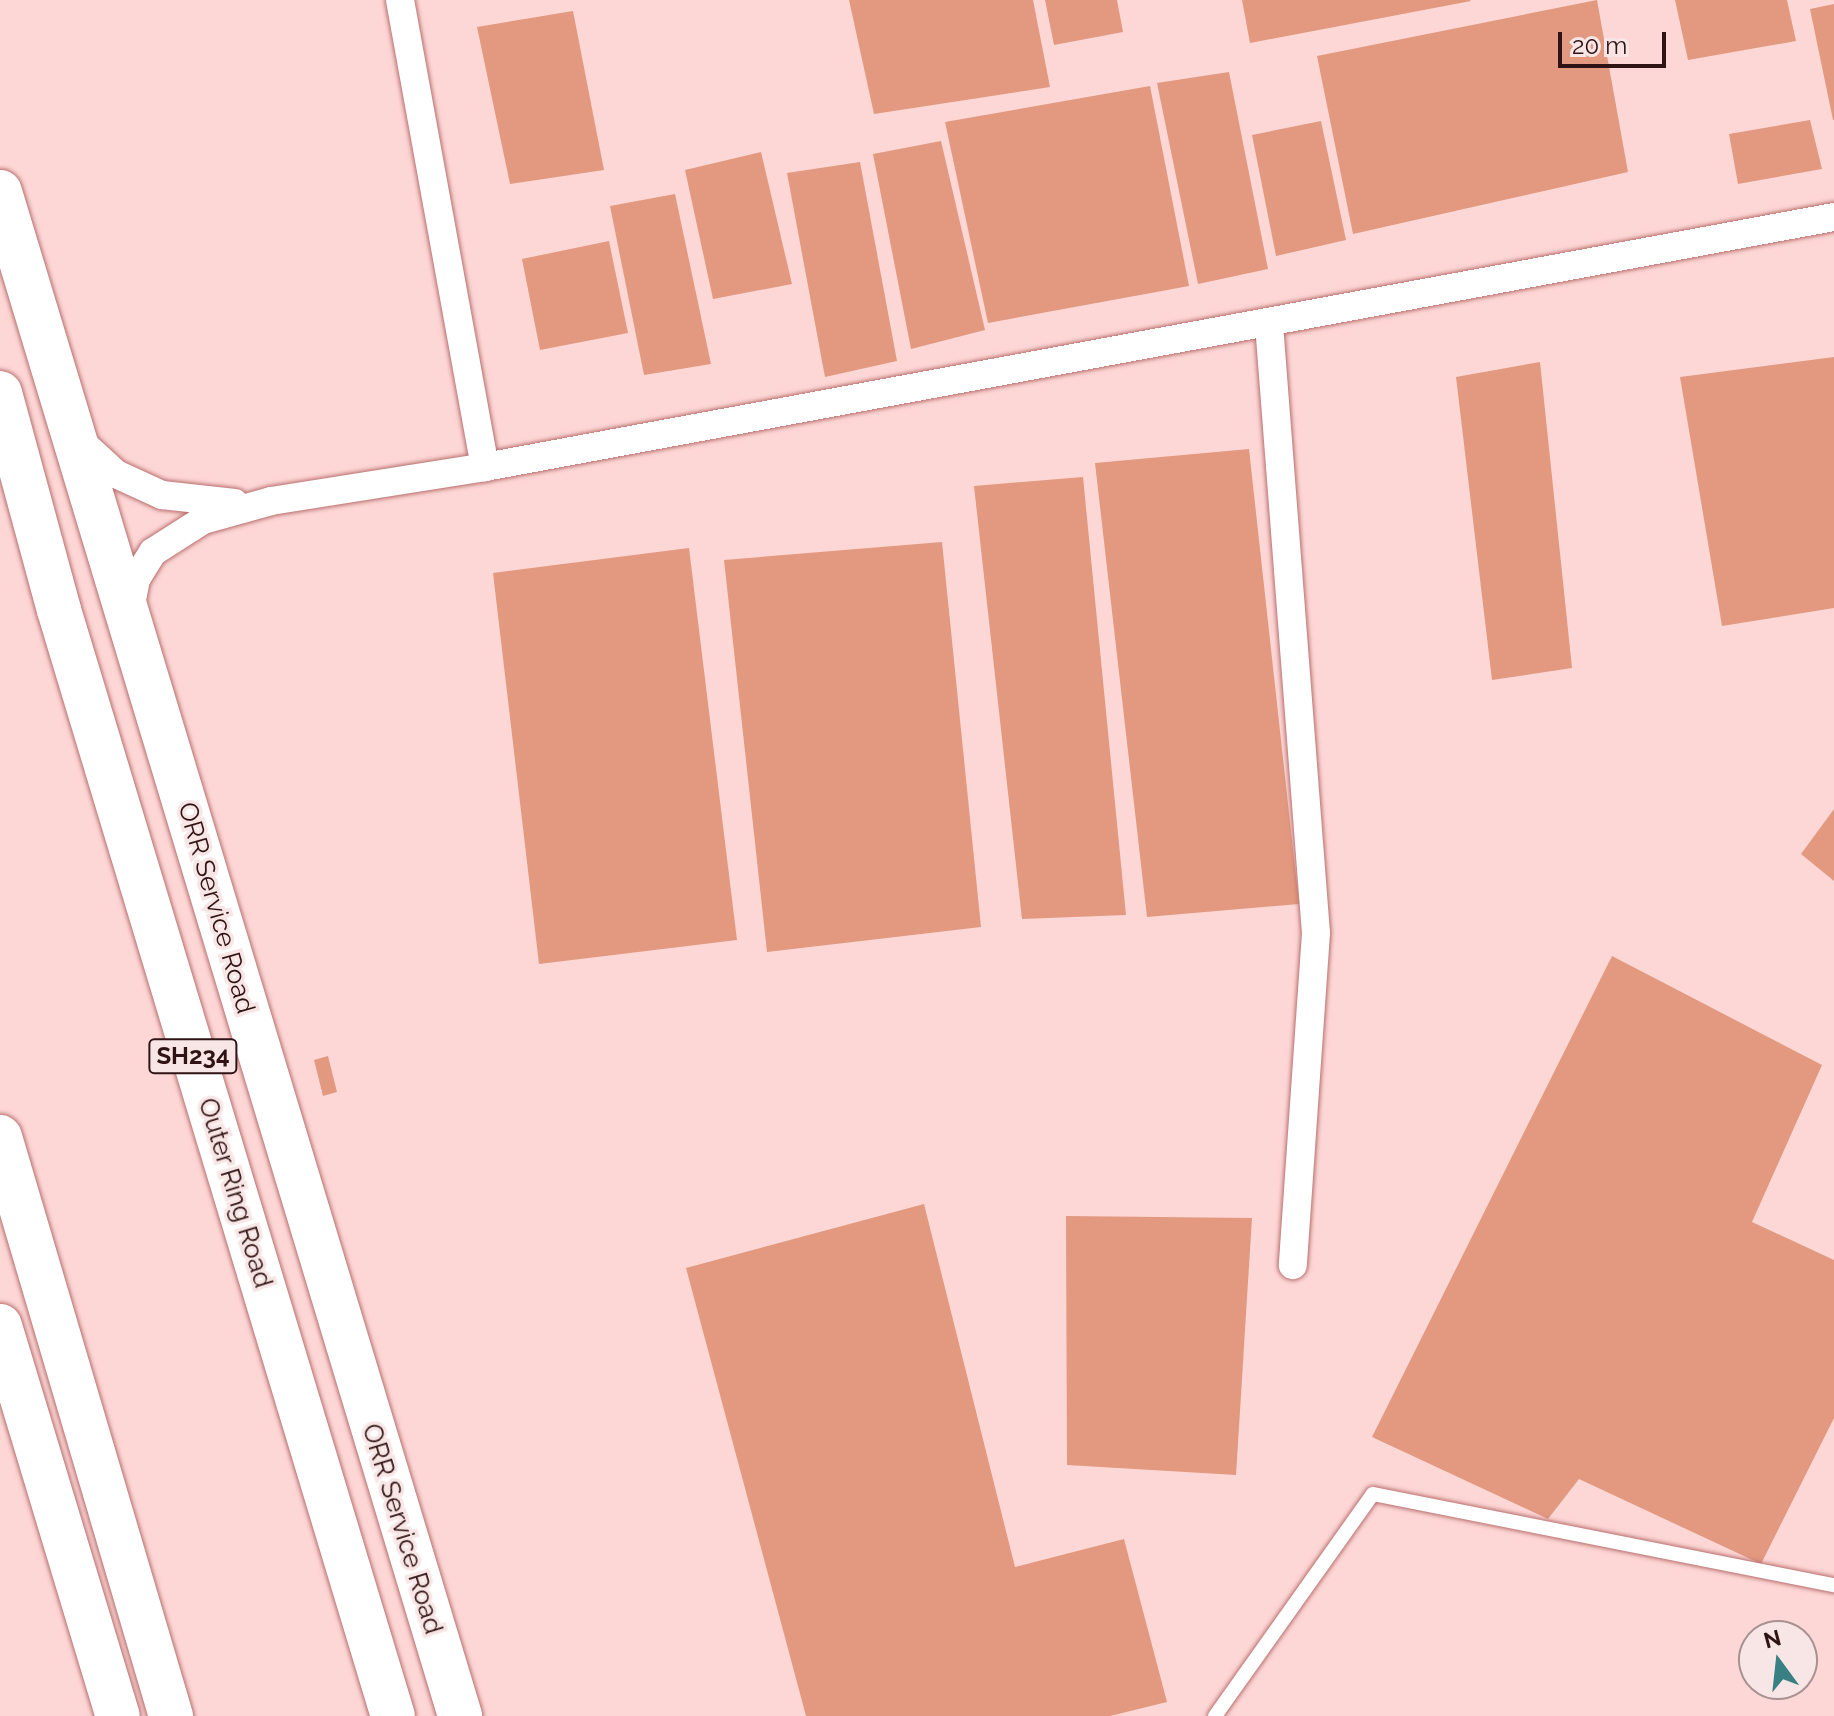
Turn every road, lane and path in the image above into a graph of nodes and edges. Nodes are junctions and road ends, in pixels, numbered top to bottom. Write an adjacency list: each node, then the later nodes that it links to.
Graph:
1 (400, 0): 7 (street)
2 (0, 192): 6 (main road, ORR Service Road)
3 (1834, 217): 4 (street)
4 (1269, 324): 7 (street); 11 (street)
5 (0, 393): 16 (main road, Outer Ring Road / SH234)
6 (75, 437): 8 (street); 9 (main road, ORR Service Road)
7 (485, 467): 8 (street)
8 (271, 501): 9 (street)
9 (130, 618): 17 (main road, ORR Service Road)
10 (0, 1137): 15 (main road)
11 (1293, 1265)
12 (0, 1326): 14 (main road)
13 (1834, 1585): 18 (lane)
14 (118, 1716)
15 (171, 1716)
16 (393, 1716)
17 (460, 1716)
18 (1215, 1716)

